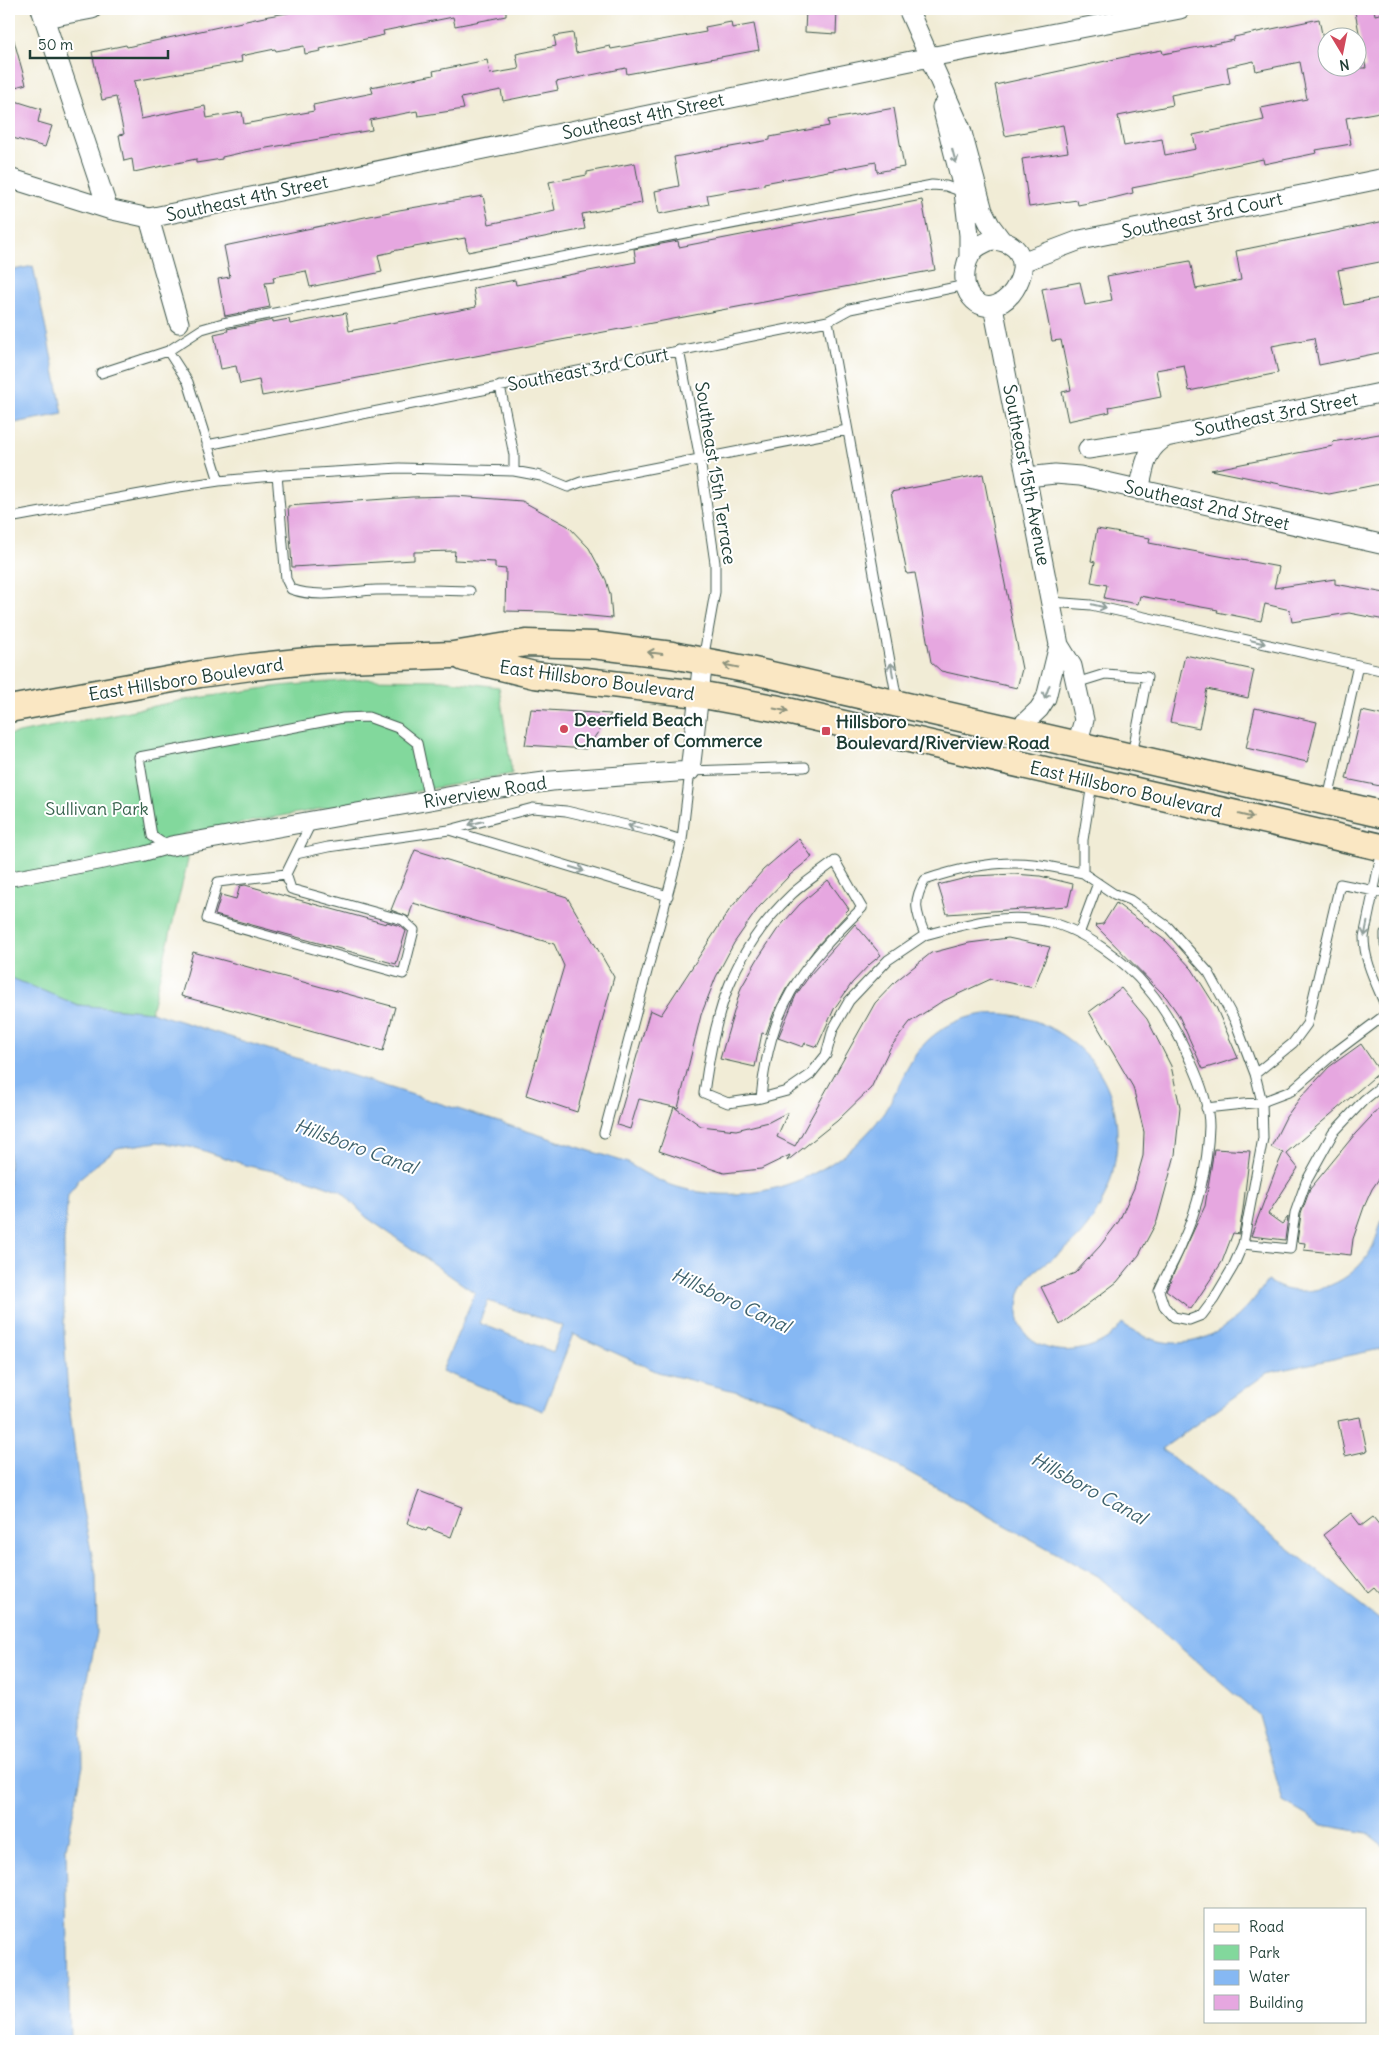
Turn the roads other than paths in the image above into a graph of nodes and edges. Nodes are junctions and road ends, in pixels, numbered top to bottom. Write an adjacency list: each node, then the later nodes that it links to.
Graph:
1 (92, 9): 4 (street)
2 (908, 9): 5 (street)
3 (1180, 9): 5 (street, Southeast 4th Street)
4 (43, 14): 9 (street)
5 (930, 57): 8 (street, one-way to 8); 10 (street, Southeast 4th Street); 11 (street)
6 (9, 178): 9 (street, Southeast 4th Street)
7 (1385, 178): 13 (street, Southeast 3rd Court)
8 (964, 192): 12 (street); 19 (lane)
9 (108, 210): 10 (street, Southeast 4th Street)
10 (149, 218): 17 (street)
11 (1002, 241): 12 (street); 13 (street)
12 (969, 258): 14 (street)
13 (1022, 262): 15 (street)
14 (966, 285): 15 (street); 16 (lane, Southeast 3rd Court)
15 (994, 306): 30 (street, Southeast 15th Avenue)
16 (828, 321): 18 (lane, Southeast 3rd Court); 23 (lane)
17 (179, 323)
18 (679, 350): 21 (lane, Southeast 3rd Court); 27 (lane, Southeast 15th Terrace)
19 (168, 351): 20 (lane); 25 (lane)
20 (101, 373)
21 (500, 386): 25 (lane, Southeast 3rd Court); 28 (lane)
22 (1385, 392): 24 (street, Southeast 3rd Street)
23 (847, 430): 27 (lane); 44 (lane, one-way to 23)
24 (1166, 437): 26 (street, Southeast 3rd Street); 32 (street)
25 (207, 445): 31 (lane)
26 (1088, 449)
27 (700, 458): 28 (lane); 39 (lane, Southeast 15th Terrace)
28 (514, 471): 29 (lane)
29 (277, 475): 31 (lane); 35 (lane)
30 (1028, 477): 32 (street, Southeast 2nd Street); 36 (street, Southeast 15th Avenue)
31 (219, 482): 33 (lane)
32 (1139, 490): 34 (street, Southeast 2nd Street)
33 (9, 518)
34 (1385, 545)
35 (470, 591)
36 (1051, 602): 37 (street, Southeast 15th Avenue); 40 (lane, one-way to 40)
37 (1059, 645): 42 (street, Southeast 15th Avenue); 46 (street, Southeast 15th Avenue, one-way to 46)
38 (453, 656): 39 (main road, East Hillsboro Boulevard, one-way to 38); 43 (main road, East Hillsboro Boulevard); 45 (main road, East Hillsboro Boulevard)
39 (703, 660): 43 (street); 44 (main road, East Hillsboro Boulevard, one-way to 39)
40 (1358, 665): 41 (lane); 55 (lane)
41 (1385, 671)
42 (1076, 683): 48 (street, Southeast 15th Avenue); 49 (lane)
43 (698, 694): 47 (main road, East Hillsboro Boulevard, one-way to 47); 51 (street)
44 (898, 704): 46 (main road, East Hillsboro Boulevard)
45 (9, 709)
46 (1016, 731): 48 (main road, East Hillsboro Boulevard)
47 (926, 742): 48 (main road); 53 (main road, East Hillsboro Boulevard)
48 (1077, 744): 49 (main road, East Hillsboro Boulevard)
49 (1131, 757): 52 (main road, East Hillsboro Boulevard)
50 (805, 767): 51 (lane)
51 (690, 771): 54 (street, Riverview Road); 59 (lane)
52 (1188, 771): 53 (main road); 55 (main road, East Hillsboro Boulevard)
53 (1092, 781): 61 (main road, East Hillsboro Boulevard, one-way to 61); 63 (lane)
54 (429, 800): 57 (street, Riverview Road); 60 (lane)
55 (1327, 802): 56 (main road, East Hillsboro Boulevard)
56 (1385, 815)
57 (312, 821): 60 (street, Riverview Road); 62 (lane)
58 (448, 830): 59 (lane, one-way to 58); 62 (lane); 69 (lane, one-way to 69)
59 (682, 840): 69 (lane)
60 (171, 846): 65 (street)
61 (1384, 848): 67 (lane)
62 (296, 854): 64 (lane)
63 (1083, 873): 66 (lane); 72 (lane)
64 (286, 874): 64 (lane)
65 (9, 879)
66 (1098, 883): 71 (lane); 76 (lane)
67 (1374, 890): 68 (lane); 74 (lane, one-way to 74); 76 (lane)
68 (1385, 893)
69 (668, 896): 81 (lane)
70 (1385, 933): 73 (lane)
71 (1079, 934): 72 (lane); 80 (lane)
72 (925, 935): 78 (lane)
73 (1385, 944)
74 (1385, 1004)
75 (1385, 1015): 79 (lane)
76 (1255, 1074): 79 (lane)
77 (1385, 1083): 82 (lane)
78 (761, 1098): 78 (lane)
79 (1262, 1102): 80 (lane); 82 (lane)
80 (1206, 1108): 82 (lane)
81 (604, 1133)
82 (1243, 1244)

